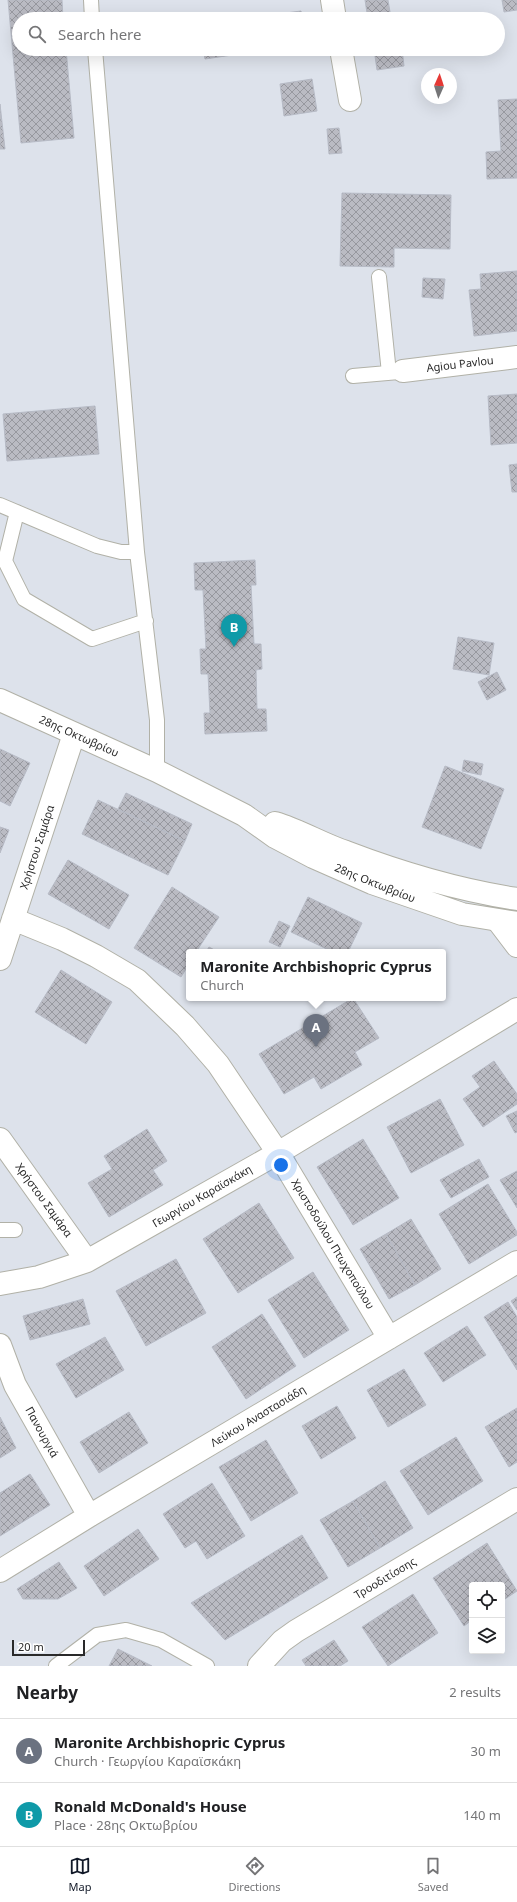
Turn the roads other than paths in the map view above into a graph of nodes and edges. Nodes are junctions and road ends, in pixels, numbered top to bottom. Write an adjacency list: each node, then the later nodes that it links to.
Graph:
1 (91, 0): 3 (lane)
2 (332, 0): 4 (street)
3 (92, 12)
4 (334, 12)
5 (96, 56): 14 (lane)
6 (342, 56): 7 (street)
7 (350, 100)
8 (380, 277): 10 (lane)
9 (517, 357): 10 (street, Agiou Pavlou)
10 (396, 372): 11 (lane)
11 (353, 376)
12 (0, 505): 13 (lane)
13 (17, 512): 14 (lane); 15 (lane)
14 (137, 552): 15 (lane)
15 (146, 621): 18 (lane)
16 (0, 700): 17 (street, 28ης Οκτωβρίου)
17 (74, 734): 18 (street, 28ης Οκτωβρίου); 21 (street, Χρήστου Σαμάρα)
18 (157, 771): 19 (street, 28ης Οκτωβρίου)
19 (244, 815): 20 (street, 28ης Οκτωβρίου); 22 (street, 28ης Οκτωβρίου)
20 (517, 899)
21 (13, 919): 24 (street, Χρήστου Σαμάρα); 27 (street, Χριστοδούλου Πτωχοπούλου)
22 (508, 922): 23 (street)
23 (517, 946)
24 (0, 959)
25 (517, 1009): 27 (street, Γεωργίου Καραϊσκάκη)
26 (0, 1139): 30 (street, Χρήστου Σαμάρα)
27 (278, 1153): 30 (street, Γεωργίου Καραϊσκάκη); 33 (street, Χριστοδούλου Πτωχοπούλου)
28 (0, 1230): 29 (lane)
29 (15, 1230)
30 (87, 1261): 32 (street, Γεωργίου Καραϊσκάκη)
31 (517, 1262): 33 (street, Λεύκου Αναστασιάδη)
32 (0, 1284)
33 (389, 1338): 36 (street, Λεύκου Αναστασιάδη)
34 (0, 1345): 36 (street, Πανουργιά)
35 (517, 1499): 40 (street, Τροοδιτίσσης)
36 (89, 1516): 37 (street, Λεύκου Αναστασιάδη)
37 (0, 1571)
38 (56, 1666): 39 (lane)
39 (206, 1666)
40 (259, 1666)

